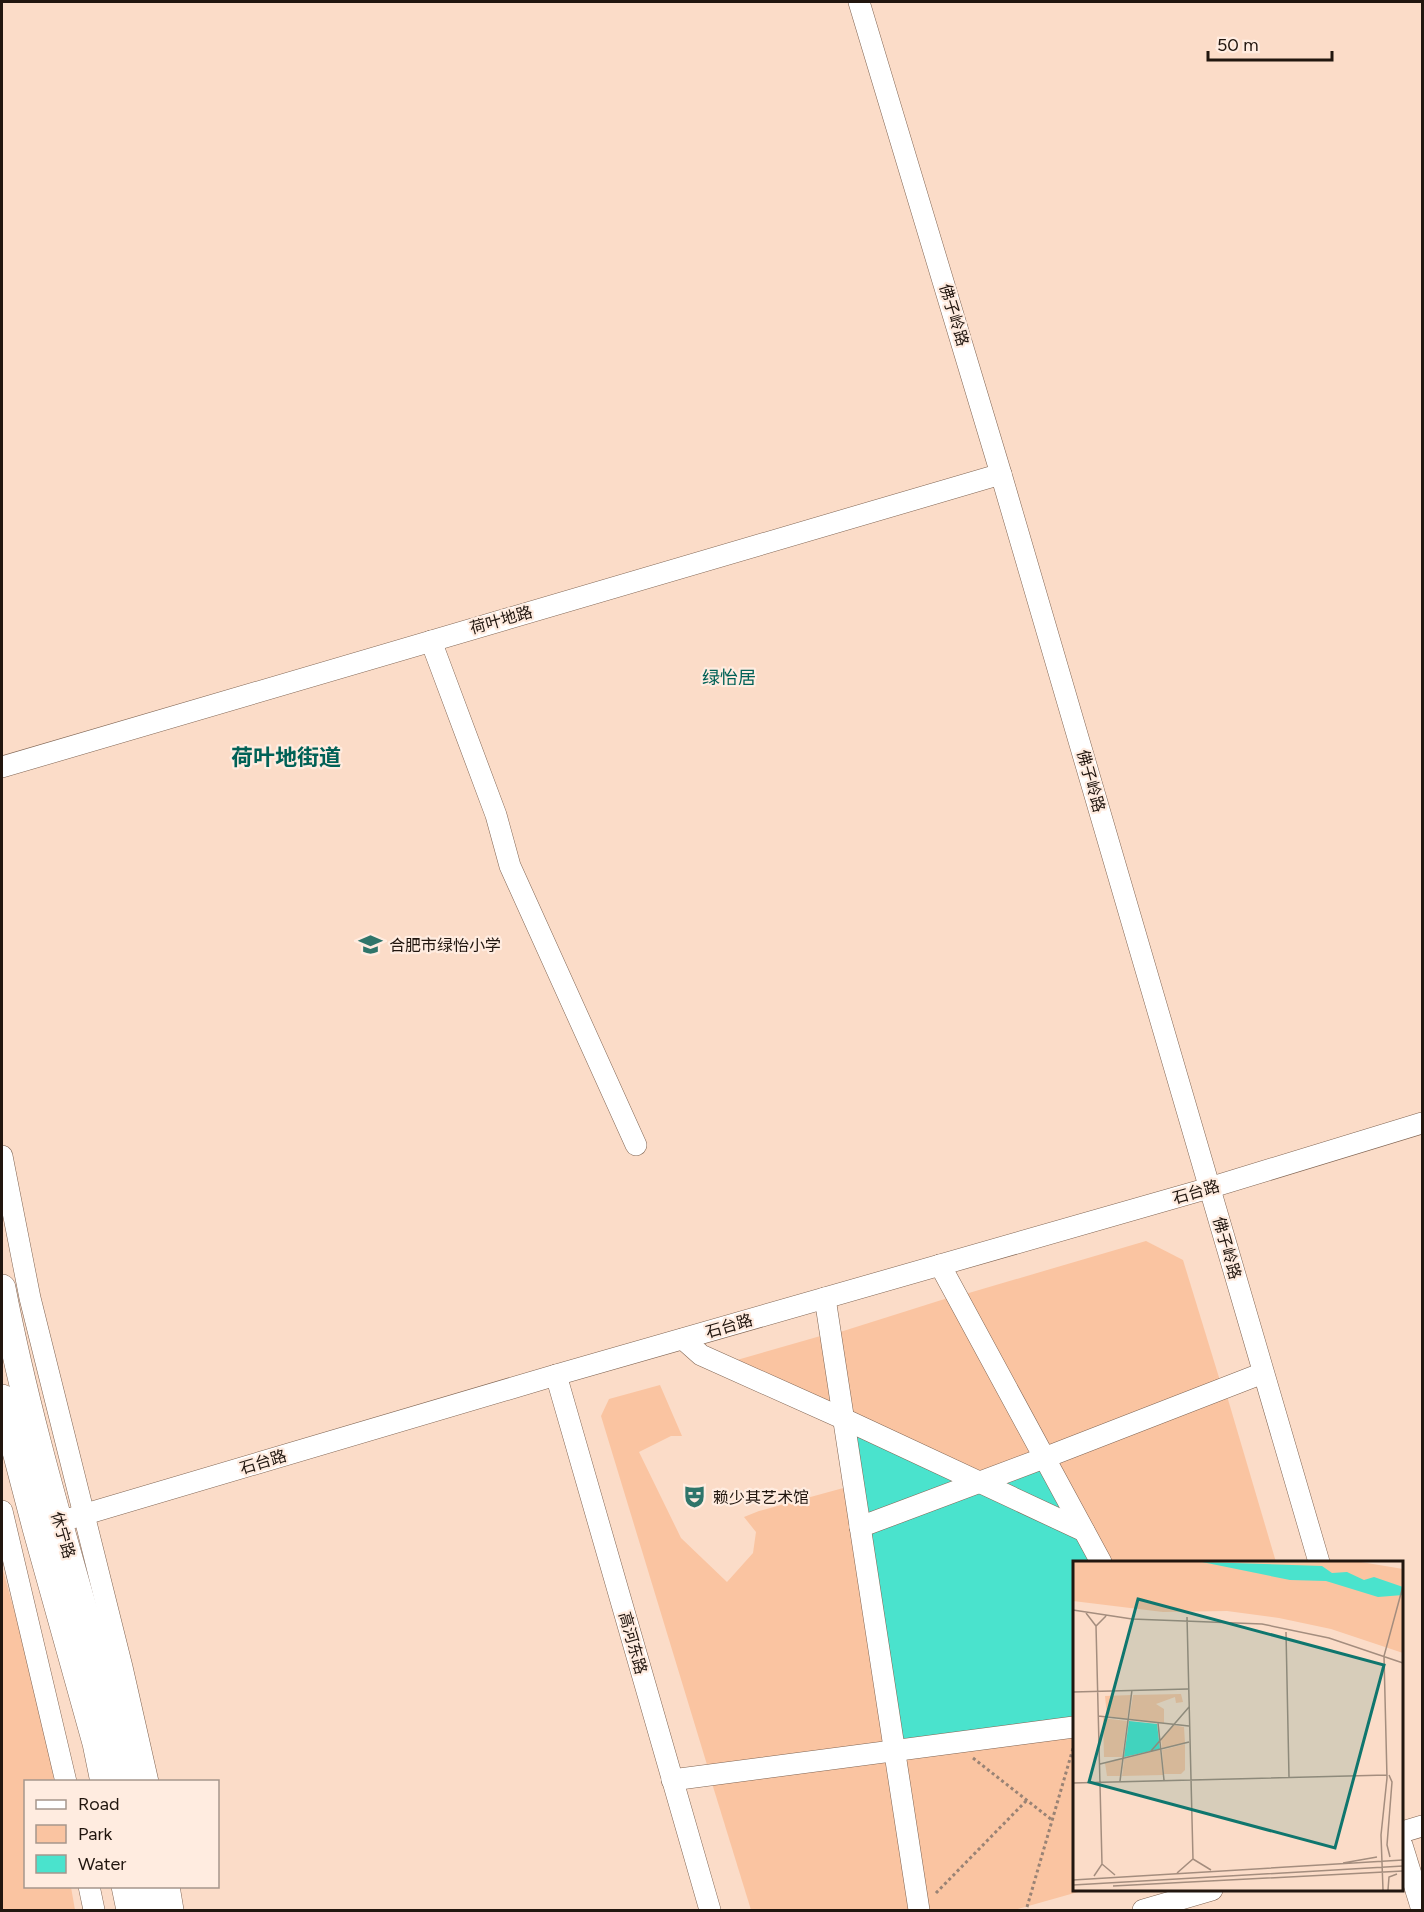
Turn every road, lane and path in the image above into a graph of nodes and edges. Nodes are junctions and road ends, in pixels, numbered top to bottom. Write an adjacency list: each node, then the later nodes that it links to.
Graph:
1 (859, 2): 2 (street, 佛子岭路)
2 (1001, 474): 3 (street, 荷叶地路); 8 (street, 佛子岭路)
3 (431, 641): 4 (street, 荷叶地路); 6 (street)
4 (2, 767)
5 (1422, 1123): 8 (street, 石台路)
6 (636, 1145)
7 (2, 1156): 20 (street)
8 (1209, 1188): 9 (street, 石台路); 13 (street, 佛子岭路)
9 (940, 1265): 11 (street, 石台路); 17 (street)
10 (2, 1288): 20 (main road, 休宁路)
11 (825, 1298): 12 (street, 石台路); 16 (street)
12 (683, 1339): 14 (street, 石台路); 16 (street)
13 (1263, 1373): 17 (street); 24 (street, 佛子岭路)
14 (556, 1375): 20 (street, 石台路); 29 (street, 高河东路)
15 (2, 1398): 20 (main road, 休宁路)
16 (844, 1419): 18 (street); 21 (street)
17 (1044, 1458): 18 (street); 22 (street)
18 (978, 1483): 21 (street); 22 (street)
19 (2, 1510): 30 (street)
20 (60, 1522): 31 (main road, 休宁路); 32 (main road, 休宁路); 33 (street)
21 (860, 1527): 27 (street)
22 (1084, 1531): 23 (street)
23 (1100, 1561)
24 (1318, 1561)
25 (1073, 1727): 27 (street)
26 (1073, 1747): 35 (path)
27 (894, 1751): 29 (street); 45 (street)
28 (971, 1756): 34 (path)
29 (672, 1779): 50 (street, 高河东路)
30 (66, 1780)
31 (104, 1780)
32 (129, 1780)
33 (147, 1780)
34 (1027, 1800): 35 (path); 45 (path)
35 (1052, 1820): 44 (path)
36 (1422, 1826): 37 (street)
37 (1403, 1831)
38 (1403, 1851): 52 (street)
39 (89, 1888): 46 (street)
40 (125, 1888): 47 (main road)
41 (150, 1888): 48 (main road)
42 (169, 1888): 49 (street)
43 (1209, 1891): 51 (street)
44 (1026, 1907)
45 (918, 1910)
46 (94, 1911)
47 (130, 1911)
48 (155, 1911)
49 (173, 1911)
50 (710, 1911)
51 (1143, 1911)
52 (1422, 1911)

